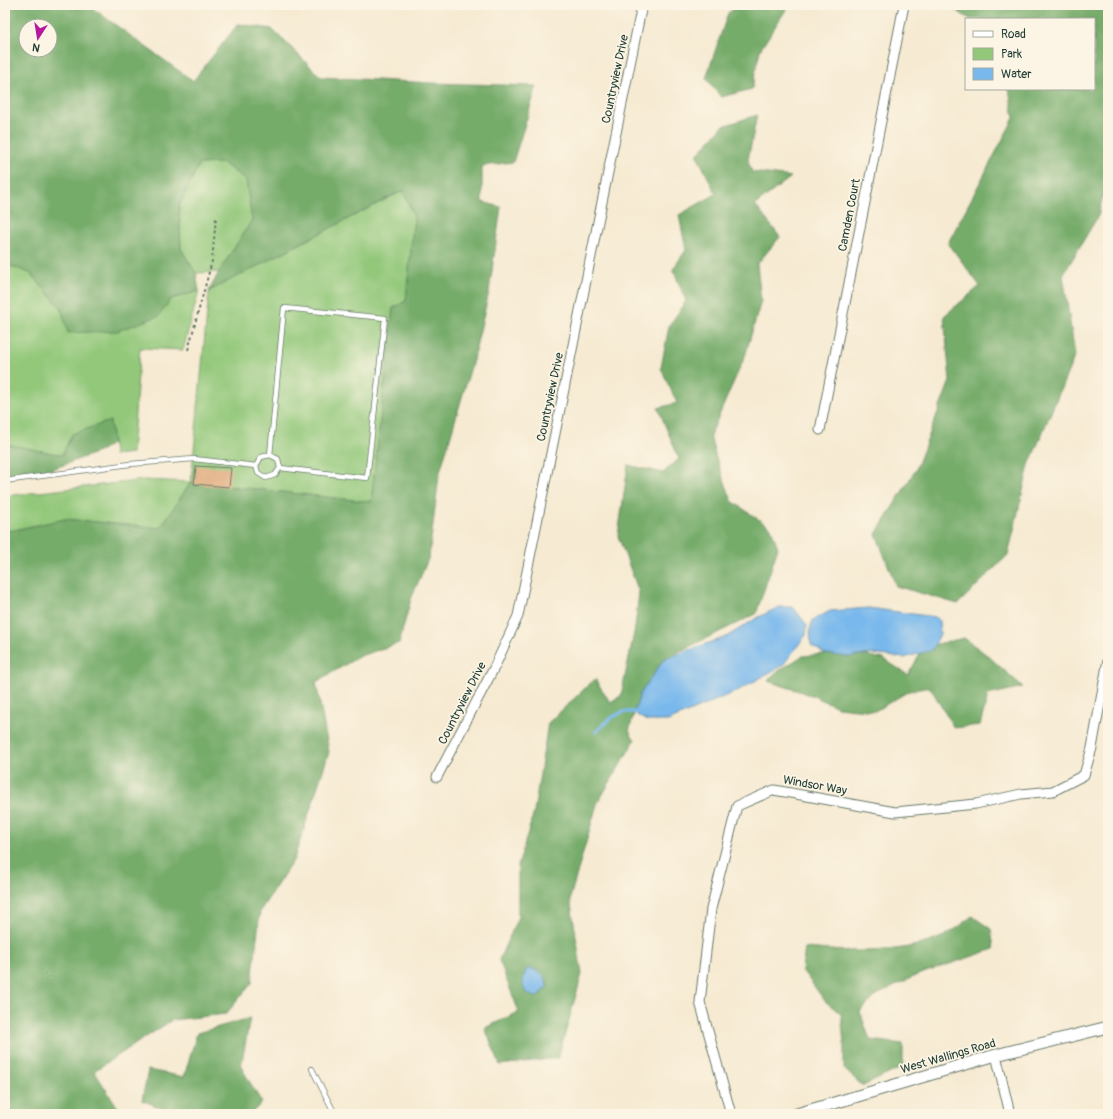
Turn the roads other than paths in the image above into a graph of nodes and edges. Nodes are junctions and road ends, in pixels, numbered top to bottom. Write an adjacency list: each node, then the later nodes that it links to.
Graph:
1 (642, 5): 9 (street, Countryview Drive)
2 (904, 5): 3 (street, Camden Court)
3 (820, 430)
4 (270, 455): 5 (lane); 6 (lane); 6 (lane)
5 (256, 466): 6 (lane); 7 (lane)
6 (280, 468)
7 (5, 481)
8 (1108, 660): 14 (street, Windsor Way)
9 (437, 777)
10 (1108, 1027): 11 (street, West Wallings Road)
11 (996, 1055): 15 (street, West Wallings Road); 16 (street)
12 (312, 1069): 13 (lane)
13 (335, 1114)
14 (731, 1114)
15 (797, 1114)
16 (1010, 1114)

